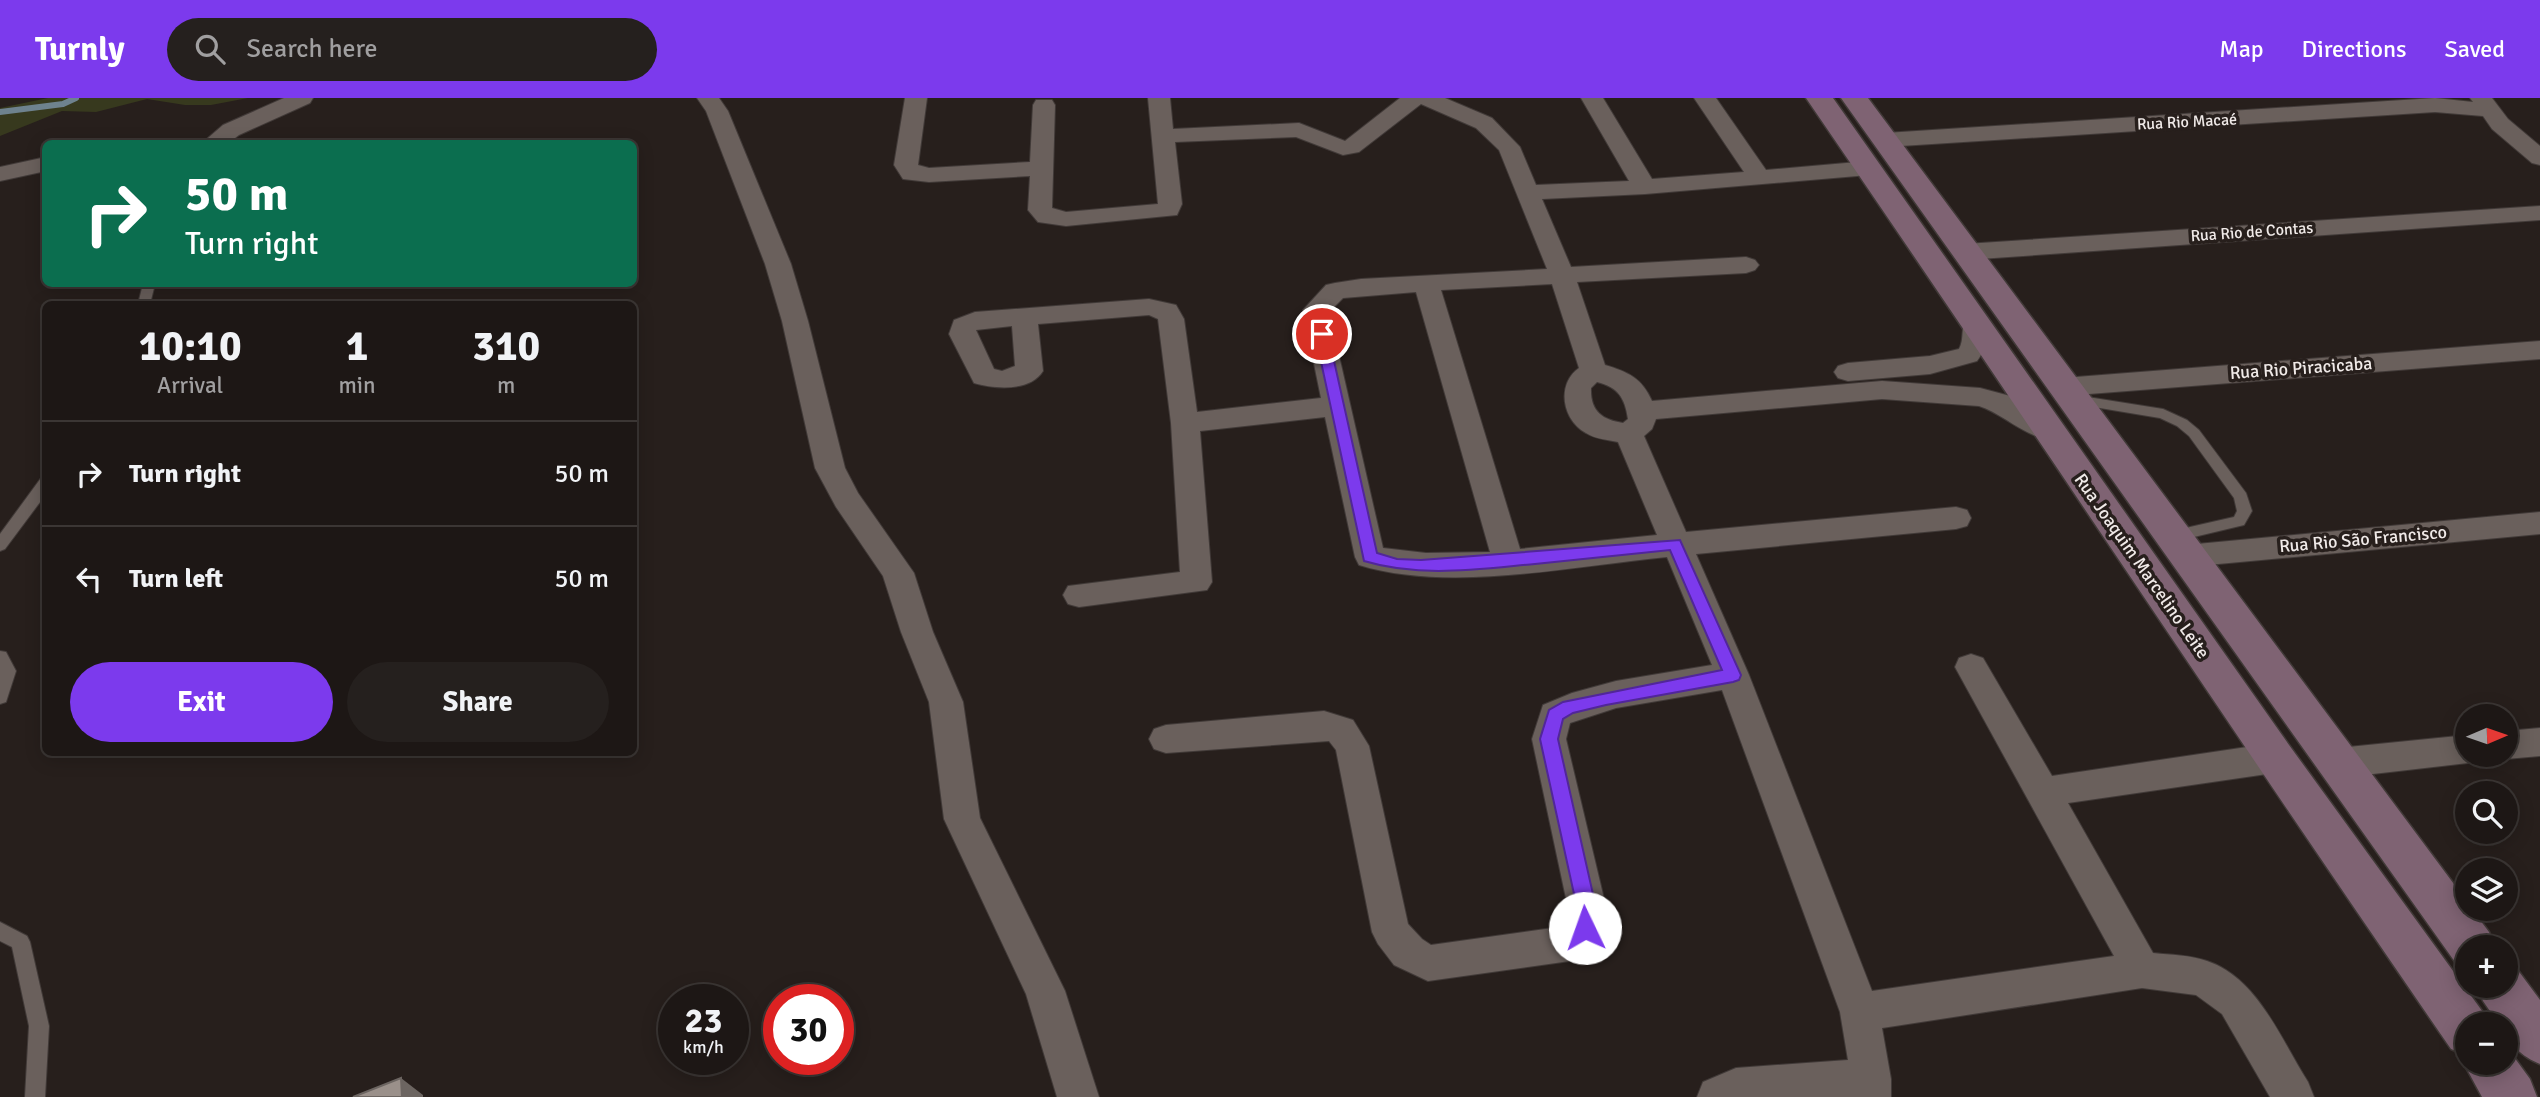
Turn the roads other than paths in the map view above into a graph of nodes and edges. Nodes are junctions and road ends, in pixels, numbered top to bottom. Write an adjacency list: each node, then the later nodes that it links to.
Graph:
1 (302, 98): 17 (street)
2 (708, 98): 76 (street)
3 (916, 98): 21 (street)
4 (1159, 98): 16 (street)
5 (1414, 98): 16 (street)
6 (1426, 98): 25 (street)
7 (1592, 98): 24 (street)
8 (1705, 98): 23 (street)
9 (1819, 98): 18 (main road, Rua Joaquim Marcelino Leite)
10 (1854, 98): 18 (main road, Rua Joaquim Marcelino Leite)
11 (2402, 98): 14 (street)
12 (2485, 104): 14 (street, Rua Rio Macaé); 19 (street)
13 (1044, 105): 21 (street)
14 (2435, 105): 15 (street, Rua Rio Macaé)
15 (2320, 106): 18 (street, Rua Rio Macaé)
16 (1163, 136): 21 (street)
17 (218, 140)
18 (1877, 154): 23 (street, Rua Rio Macaé); 27 (main road, Rua Joaquim Marcelino Leite); 28 (main road, Rua Joaquim Marcelino Leite)
19 (2540, 158)
20 (42, 165): 22 (street)
21 (1040, 168)
22 (0, 174)
23 (1758, 175): 24 (street, Rua Rio Macaé)
24 (1645, 187): 25 (street, Rua Rio Macaé)
25 (1529, 192): 30 (street)
26 (2540, 213): 28 (street, Rua Rio de Contas)
27 (1919, 241): 33 (main road, Rua Joaquim Marcelino Leite); 35 (main road)
28 (1965, 252): 35 (main road, Rua Joaquim Marcelino Leite)
29 (1746, 265): 30 (street)
30 (1562, 275): 31 (street); 36 (street)
31 (1426, 283): 39 (street); 49 (street)
32 (1024, 317): 41 (street)
33 (1972, 338): 38 (street); 40 (street); 42 (main road, Rua Joaquim Marcelino Leite)
34 (2540, 350): 37 (street, Rua Rio Piracicaba)
35 (2040, 355): 37 (main road, Rua Joaquim Marcelino Leite)
36 (1594, 372): 40 (street); 40 (street)
37 (2067, 393): 48 (main road, Rua Joaquim Marcelino Leite); 48 (lane)
38 (2004, 404): 40 (street); 42 (street)
39 (1338, 406): 41 (street); 49 (street)
40 (1635, 412): 46 (street)
41 (1185, 422): 50 (street)
42 (2049, 431): 48 (main road); 59 (main road, Rua Joaquim Marcelino Leite)
43 (42, 487): 47 (lane)
44 (1955, 518): 46 (street)
45 (2540, 523): 48 (street, Rua Rio São Francisco)
46 (1675, 544): 49 (street); 53 (street)
47 (0, 545)
48 (2179, 546): 60 (main road, Rua Joaquim Marcelino Leite)
49 (1508, 561)
50 (1079, 595)
51 (0, 657): 54 (lane)
52 (1971, 667): 61 (street)
53 (1733, 675): 55 (street); 70 (street)
54 (0, 697)
55 (1166, 739)
56 (2540, 742): 57 (street)
57 (2518, 745)
58 (2455, 750): 60 (street)
59 (2274, 758): 61 (street); 63 (main road, Rua Joaquim Marcelino Leite)
60 (2338, 763): 62 (main road, Rua Joaquim Marcelino Leite)
61 (2043, 792): 68 (street)
62 (2390, 832): 63 (main road); 65 (main road, Rua Joaquim Marcelino Leite)
63 (2334, 840): 67 (main road, Rua Joaquim Marcelino Leite)
64 (0, 930): 75 (lane)
65 (2462, 935)
66 (2455, 942): 67 (main road)
67 (2413, 953): 71 (main road, Rua Joaquim Marcelino Leite)
68 (2142, 970): 70 (street); 78 (street)
69 (2510, 998): 72 (main road)
70 (1860, 1012): 74 (street)
71 (2455, 1013)
72 (2538, 1034)
73 (2497, 1075): 79 (main road)
74 (1870, 1088): 77 (street)
75 (35, 1097)
76 (1078, 1097)
77 (1718, 1097)
78 (2293, 1097)
79 (2512, 1097)

